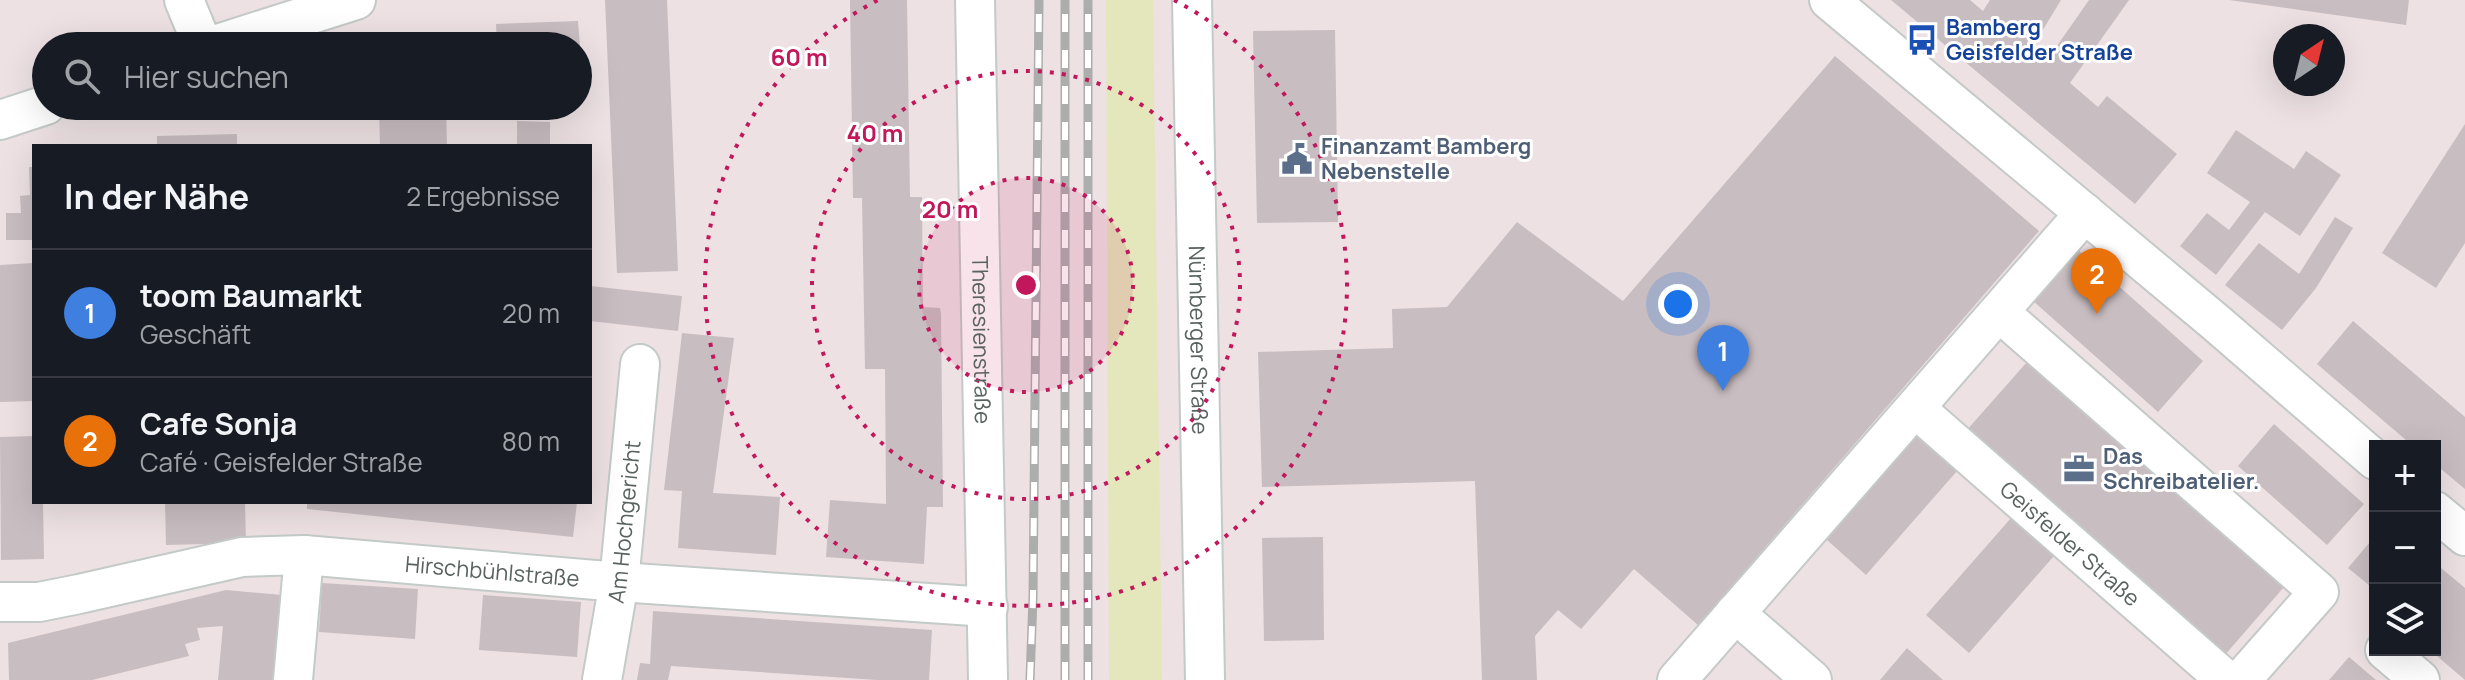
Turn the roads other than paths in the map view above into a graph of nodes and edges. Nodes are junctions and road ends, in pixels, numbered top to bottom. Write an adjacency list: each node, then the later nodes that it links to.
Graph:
1 (184, 0): 6 (street)
2 (356, 0): 7 (street)
3 (975, 0): 20 (street, Theresienstraße)
4 (1192, 0): 26 (street, Nürnberger Straße)
5 (1829, 0): 10 (street)
6 (197, 32)
7 (255, 32)
8 (32, 110): 9 (street)
9 (0, 120)
10 (2085, 213): 11 (street); 14 (street)
11 (1999, 312): 13 (street); 30 (street)
12 (640, 364): 18 (street, Am Hochgericht)
13 (1915, 408): 21 (street); 29 (street, Geisfelder Straße)
14 (2369, 455)
15 (2436, 512): 16 (street)
16 (2465, 536)
17 (304, 555): 18 (street, Hirschbühlstraße); 19 (street, Hirschbühlstraße); 23 (street)
18 (619, 582): 20 (street, Hirschbühlstraße); 24 (street, Am Hochgericht)
19 (0, 602)
20 (988, 607): 25 (street, Theresienstraße)
21 (1735, 613): 27 (street); 28 (street)
22 (2392, 656): 31 (street)
23 (293, 680)
24 (602, 680)
25 (988, 680)
26 (1205, 680)
27 (1677, 680)
28 (1812, 680)
29 (2226, 680)
30 (2241, 680)
31 (2420, 680)

